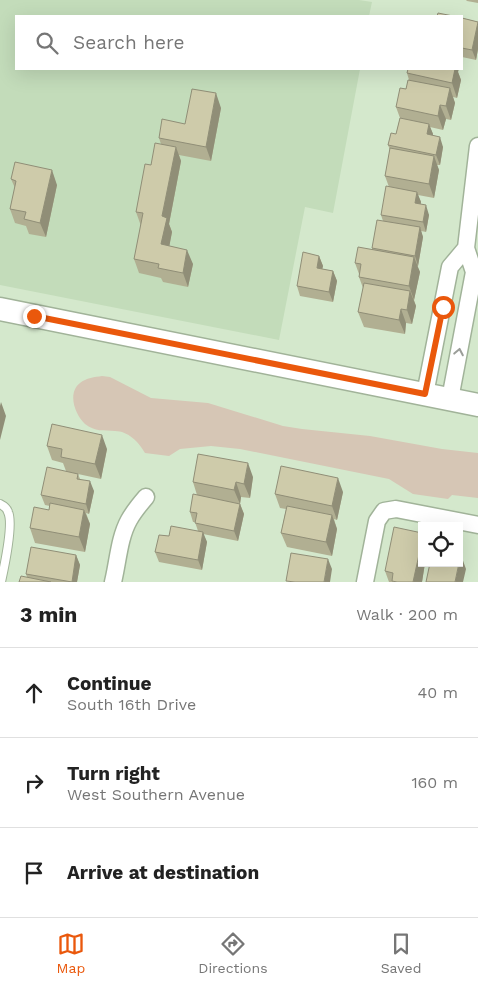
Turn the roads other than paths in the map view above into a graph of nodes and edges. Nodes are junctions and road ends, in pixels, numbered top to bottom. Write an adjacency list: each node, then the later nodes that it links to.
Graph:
1 (478, 146): 2 (street)
2 (466, 248): 3 (street); 5 (street)
3 (443, 307): 5 (street); 6 (street)
4 (0, 310): 6 (main road)
5 (467, 311): 7 (street, one-way to 5)
6 (425, 394): 7 (main road)
7 (450, 400): 8 (main road)
8 (478, 405)
9 (146, 497): 13 (street)
10 (0, 504): 12 (lane)
11 (478, 526): 14 (street)
12 (1, 582)
13 (113, 582)
14 (365, 582)

